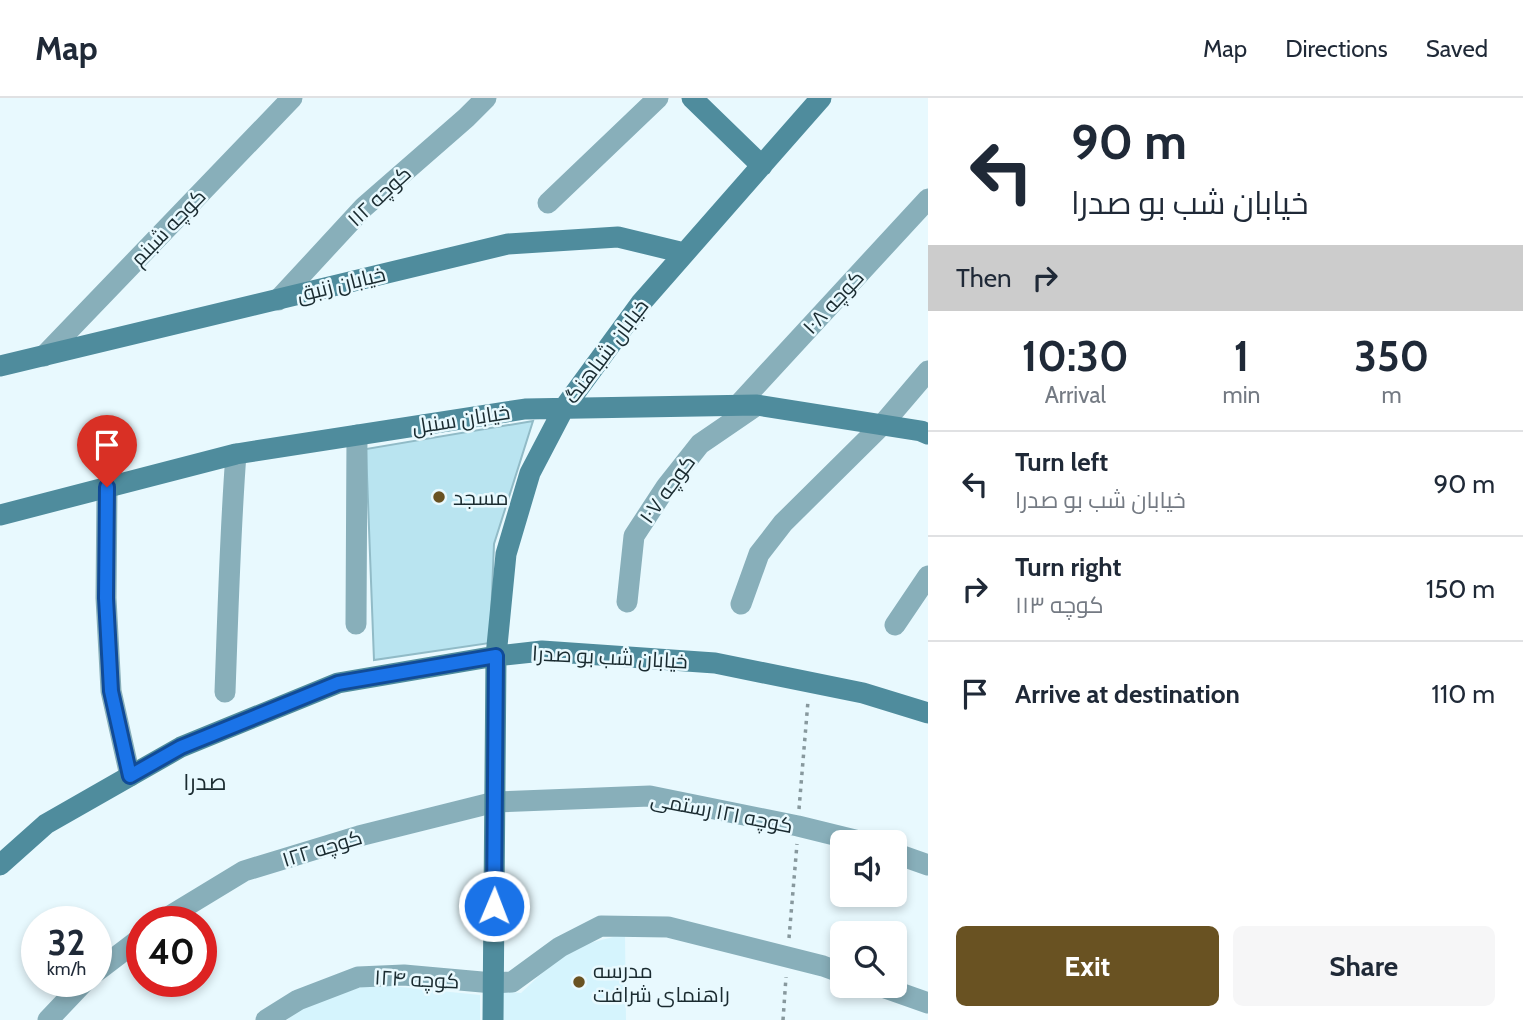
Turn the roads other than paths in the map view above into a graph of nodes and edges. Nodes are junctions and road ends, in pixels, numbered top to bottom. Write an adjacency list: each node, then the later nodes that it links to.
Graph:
1 (292, 98): 11 (street, کوچه شبنم)
2 (486, 98): 10 (street, کوچه ۱۱۲)
3 (657, 98): 8 (street)
4 (692, 98): 6 (street)
5 (821, 98): 6 (street, خیابان شباهنگ)
6 (762, 166): 9 (street, خیابان شباهنگ)
7 (928, 199): 14 (street, کوچه ۱۰۸)
8 (548, 203)
9 (684, 253): 10 (street, خیابان زنبق); 15 (street, خیابان شباهنگ)
10 (278, 300): 11 (street, خیابان زنبق)
11 (44, 356): 12 (street, خیابان زنبق)
12 (0, 366)
13 (928, 371): 16 (street)
14 (747, 405): 15 (street, خیابان سنبل); 16 (street, خیابان سنبل); 23 (street, کوچه ۱۰۷)
15 (564, 408): 18 (street, خیابان سنبل); 27 (street, خیابان شباهنگ)
16 (882, 425): 17 (street, خیابان سنبل); 24 (street)
17 (928, 434)
18 (357, 435): 19 (street, خیابان سنبل); 25 (street)
19 (236, 454): 20 (street, خیابان سنبل); 28 (street)
20 (107, 487): 21 (street, خیابان سنبل); 30 (street)
21 (0, 514)
22 (928, 576): 26 (street)
23 (627, 602)
24 (741, 604)
25 (356, 624)
26 (895, 625)
27 (496, 656): 29 (street, خیابان شب بو صدرا); 30 (street, خیابان شب بو صدرا); 31 (street, خیابان شباهنگ)
28 (225, 692)
29 (928, 713)
30 (130, 776): 34 (street, خیابان شب بو صدرا)
31 (495, 802): 32 (street, کوچه ۱۲۱ رستمی); 36 (street, کوچه ۱۲۲); 40 (street, خیابان شباهنگ)
32 (830, 834)
33 (907, 858): 35 (street)
34 (0, 865)
35 (928, 865)
36 (186, 906)
37 (126, 949): 38 (street)
38 (112, 960)
39 (830, 969): 40 (street)
40 (494, 984): 45 (street, کوچه ۱۲۴); 46 (street, خیابان شباهنگ)
41 (907, 996): 43 (street)
42 (70, 997): 44 (street)
43 (928, 1003)
44 (48, 1020)
45 (265, 1020)
46 (493, 1020)

